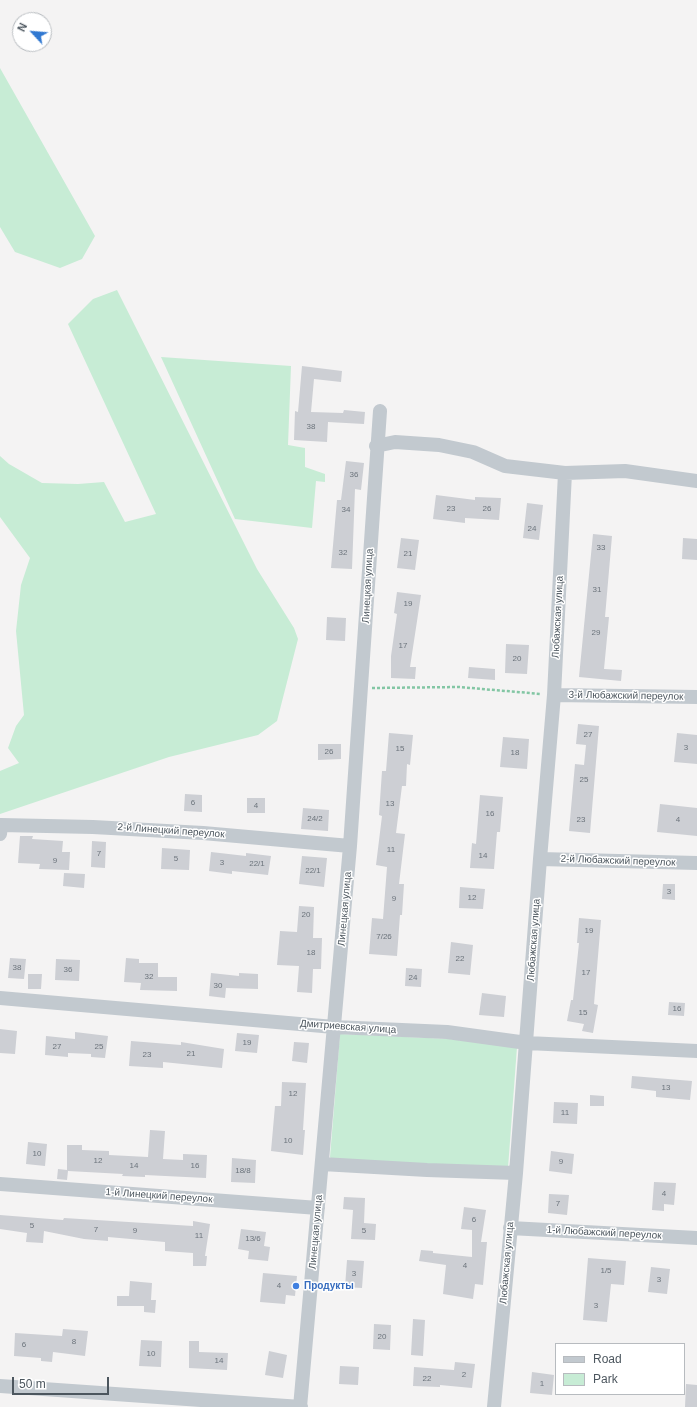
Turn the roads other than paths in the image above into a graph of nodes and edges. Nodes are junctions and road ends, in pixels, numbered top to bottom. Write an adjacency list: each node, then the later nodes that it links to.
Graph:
1 (380, 411): 2 (street, Линецкая улица)
2 (376, 446): 3 (street); 8 (street, Линецкая улица)
3 (565, 473): 4 (street); 5 (street, Любажская улица)
4 (697, 481)
5 (554, 695): 6 (street, 3-й Любажский переулок); 9 (street, Любажская улица)
6 (697, 697)
7 (0, 834): 8 (street, 2-й Линецкий переулок)
8 (350, 846): 12 (street, Линецкая улица)
9 (540, 858): 10 (street, 2-й Любажский переулок); 13 (street, Любажская улица)
10 (697, 864)
11 (0, 998): 12 (street, Дмитриевская улица)
12 (334, 1027): 13 (street, Дмитриевская улица); 15 (street, Линецкая улица)
13 (527, 1043): 14 (street, Дмитриевская улица); 16 (street, Любажская улица)
14 (697, 1051)
15 (322, 1164): 16 (street); 18 (street, Линецкая улица)
16 (516, 1173): 19 (street, Любажская улица)
17 (0, 1184): 18 (street, 1-й Линецкий переулок)
18 (318, 1208): 22 (street, Линецкая улица)
19 (510, 1228): 20 (street, 1-й Любажский переулок); 23 (street, Любажская улица)
20 (697, 1238)
21 (0, 1386): 22 (street)
22 (300, 1407)
23 (494, 1407)

